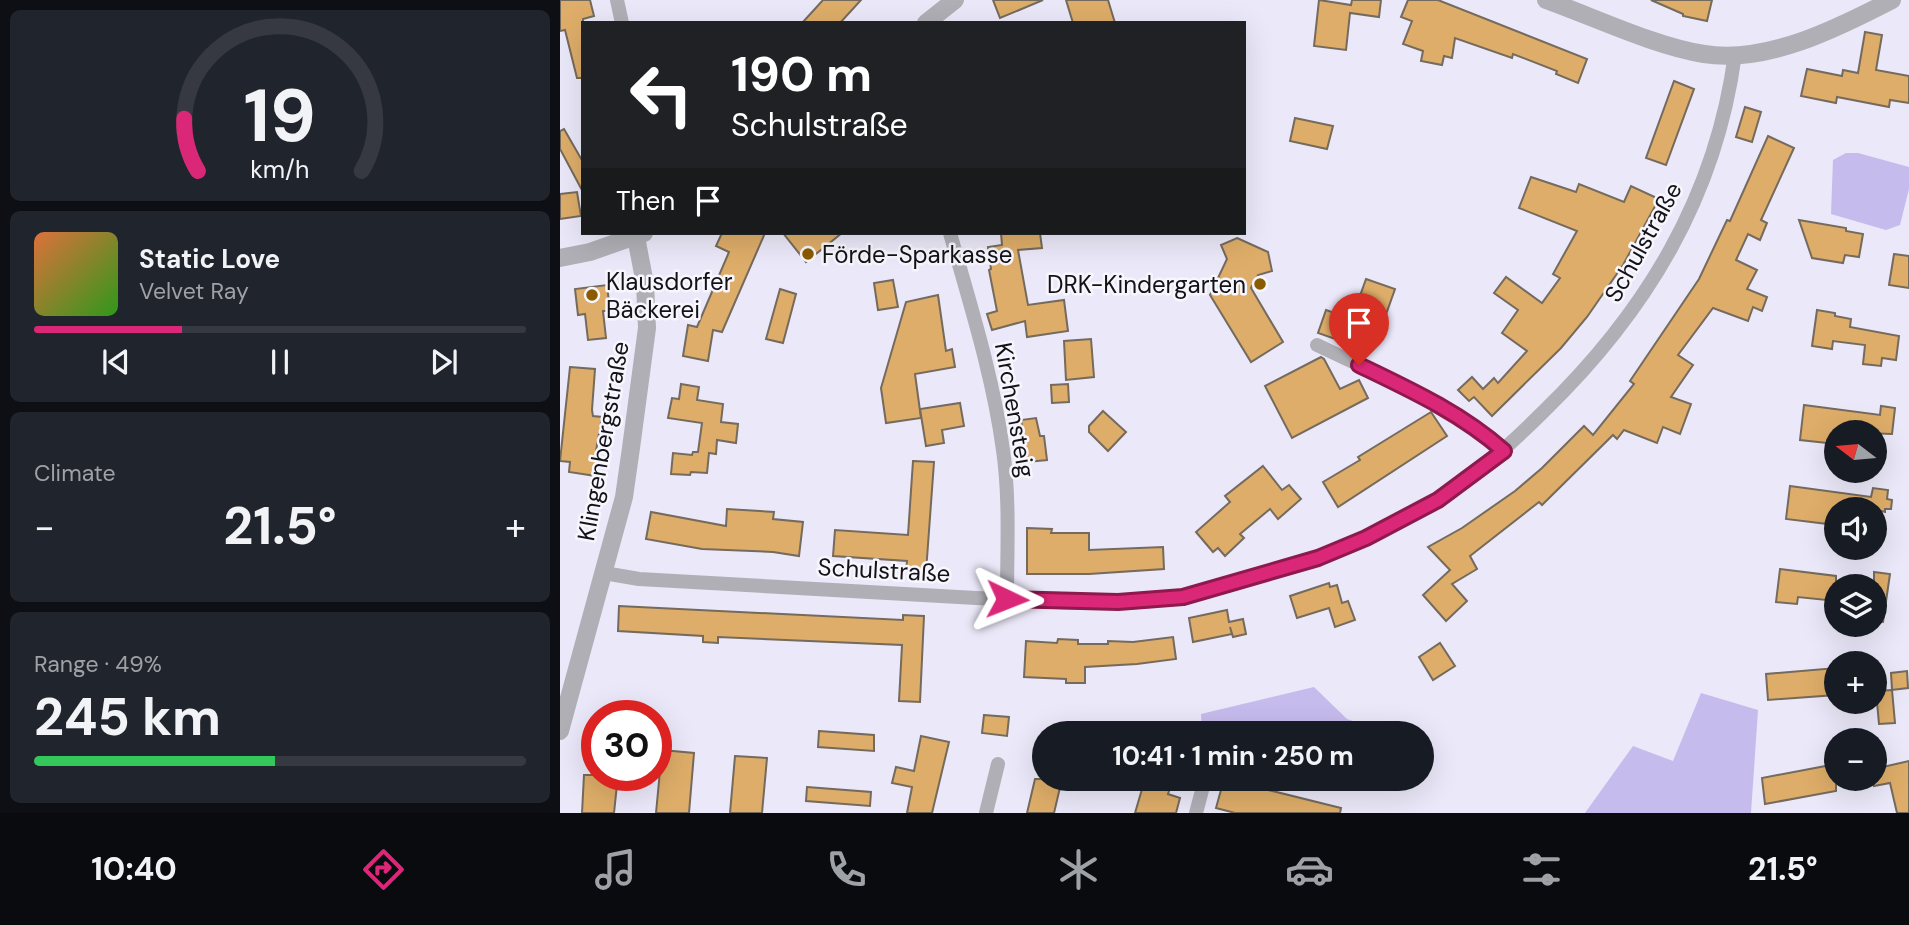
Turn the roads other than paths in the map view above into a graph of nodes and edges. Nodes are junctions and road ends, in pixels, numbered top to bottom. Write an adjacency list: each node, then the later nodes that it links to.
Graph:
1 (617, 0): 5 (street)
2 (955, 0): 6 (street)
3 (1546, 0): 7 (street)
4 (1892, 0): 7 (street)
5 (622, 21)
6 (929, 21)
7 (1735, 54): 12 (street, Schulstraße)
8 (640, 235): 10 (street); 13 (street, Klingenbergstraße)
9 (951, 235): 14 (street, Kirchensteig)
10 (560, 258)
11 (1317, 345): 12 (street)
12 (1504, 451): 14 (street, Schulstraße)
13 (604, 573): 14 (street, Schulstraße); 15 (street, Klingenbergstraße)
14 (1007, 599)
15 (560, 731)
16 (998, 764): 18 (street)
17 (1202, 791): 19 (street)
18 (986, 813)
19 (1196, 813)

